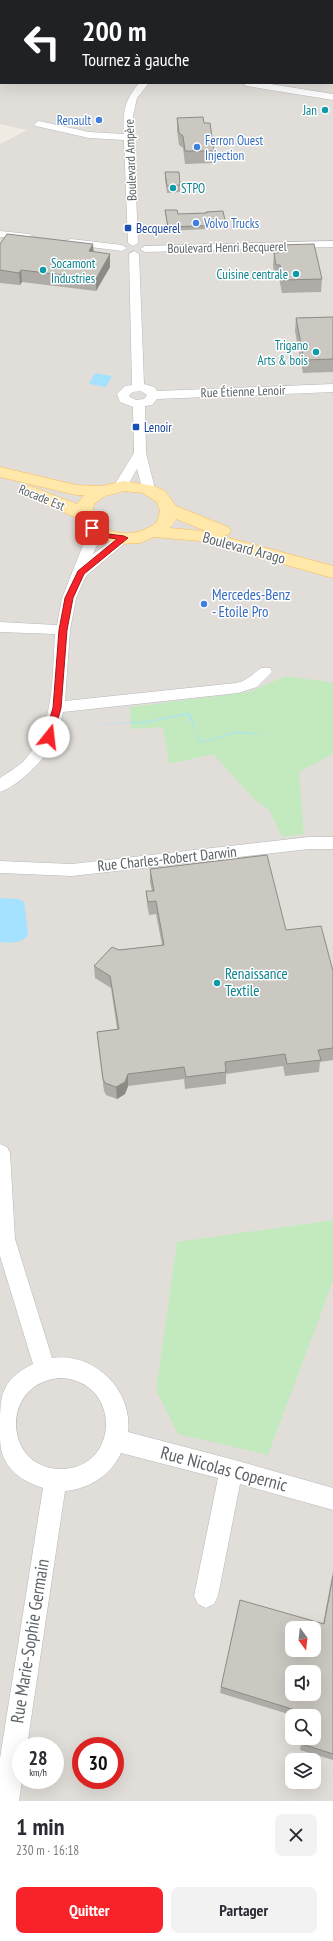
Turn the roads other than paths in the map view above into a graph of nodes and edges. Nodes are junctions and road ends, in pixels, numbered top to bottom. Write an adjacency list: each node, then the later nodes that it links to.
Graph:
1 (143, 84): 5 (street, Boulevard Ampère)
2 (252, 84): 3 (street)
3 (333, 97)
4 (39, 124): 5 (street)
5 (128, 137): 10 (street, Boulevard Ampère)
6 (0, 234): 7 (street)
7 (38, 238)
8 (61, 241): 10 (street)
9 (333, 244): 10 (street, Boulevard Henri Becquerel)
10 (134, 249): 11 (street, Boulevard Ampère)
11 (138, 387): 13 (street); 14 (street)
12 (333, 388): 13 (street, Rue Étienne Lenoir)
13 (153, 395): 14 (street)
14 (139, 404): 15 (street)
15 (140, 453): 18 (street); 19 (street)
16 (0, 472): 20 (main road)
17 (0, 482): 22 (main road, Rocade Est)
18 (120, 486): 19 (main road); 20 (main road)
19 (148, 489): 21 (main road)
20 (100, 491): 22 (main road)
21 (169, 508): 23 (main road); 25 (main road)
22 (87, 521): 24 (main road); 27 (street)
23 (153, 532): 24 (main road); 26 (main road, Boulevard Arago)
24 (124, 538): 27 (street)
25 (333, 561)
26 (333, 572)
27 (80, 573): 29 (street)
28 (0, 627): 29 (street)
29 (63, 630): 31 (street)
30 (265, 672): 31 (street)
31 (57, 708): 32 (street)
32 (0, 786)
33 (333, 843): 34 (street, Rue Charles-Robert Darwin)
34 (0, 867)
35 (0, 1153): 36 (street)
36 (45, 1370): 37 (street); 38 (street)
37 (2, 1421): 40 (street)
38 (114, 1440): 39 (street, Rue Nicolas Copernic); 40 (street)
39 (231, 1470): 41 (street, Rue Nicolas Copernic); 42 (street)
40 (55, 1481): 43 (street, Rue Marie-Sophie Germain)
41 (333, 1499)
42 (206, 1596)
43 (6, 1801)

